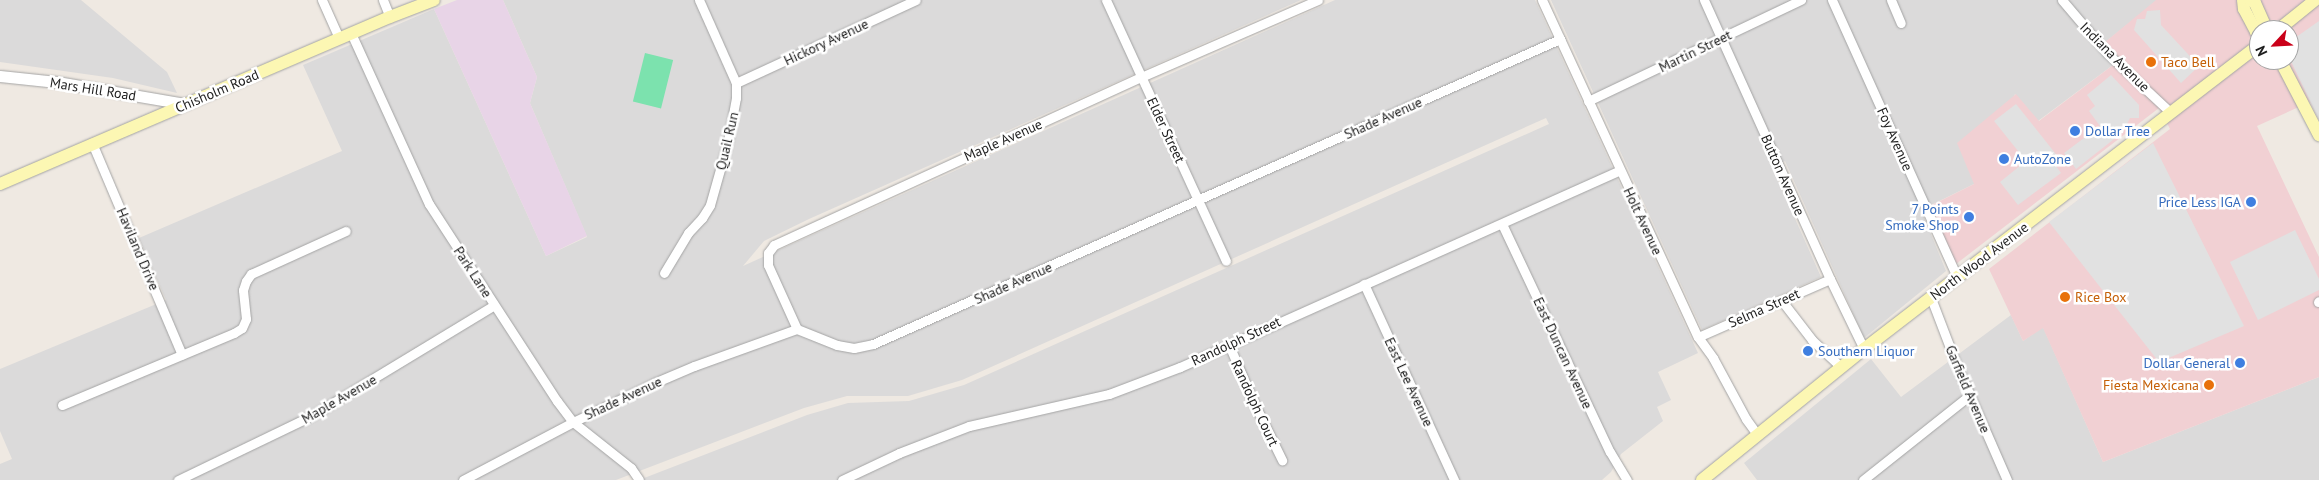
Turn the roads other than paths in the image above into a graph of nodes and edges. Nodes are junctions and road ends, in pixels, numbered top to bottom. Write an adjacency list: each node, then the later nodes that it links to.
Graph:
1 (322, 0): 22 (street, Park Lane)
2 (383, 0): 17 (street)
3 (434, 0): 17 (main road, Chisholm Road)
4 (699, 0): 29 (street, Quail Run)
5 (916, 0): 29 (street, Hickory Avenue)
6 (1106, 0): 28 (street, Elder Street)
7 (1318, 0): 28 (street, Maple Avenue)
8 (1542, 0): 24 (street, Holt Avenue)
9 (1704, 0): 23 (street, Button Avenue)
10 (1801, 0): 23 (street, Martin Street)
11 (1832, 0): 42 (street, Foy Avenue)
12 (1891, 0): 21 (street)
13 (2062, 0): 32 (street, Indiana Avenue)
14 (2243, 0): 18 (main road)
15 (2251, 0): 19 (main road)
16 (2315, 0): 20 (main road)
17 (390, 16): 22 (main road, Chisholm Road)
18 (2250, 20)
19 (2263, 20)
20 (2290, 20)
21 (1901, 23)
22 (345, 36): 31 (main road, Chisholm Road); 47 (street, Park Lane)
23 (1720, 38): 30 (street, Martin Street); 43 (street, Button Avenue)
24 (1560, 39): 30 (street, Holt Avenue); 37 (street, Shade Avenue)
25 (2249, 52): 32 (main road, North Wood Avenue)
26 (2285, 70): 33 (main road)
27 (0, 76): 31 (street, Mars Hill Road)
28 (1141, 78): 37 (street, Elder Street); 48 (street, Maple Avenue)
29 (736, 83): 41 (street, Quail Run)
30 (1588, 101): 35 (street, Holt Avenue)
31 (186, 104): 34 (main road, Chisholm Road)
32 (2170, 112): 42 (main road, North Wood Avenue)
33 (2319, 134)
34 (92, 143): 36 (main road, Chisholm Road); 52 (street, Haviland Drive)
35 (1620, 170): 38 (street, Randolph Street); 49 (street, Holt Avenue)
36 (0, 184)
37 (1198, 201): 40 (street, Elder Street); 48 (street, Shade Avenue)
38 (1502, 224): 44 (street, Randolph Street); 64 (street, East Duncan Avenue)
39 (346, 231): 52 (street)
40 (1226, 261)
41 (664, 273)
42 (1957, 277): 45 (main road, North Wood Avenue)
43 (1830, 279): 46 (street, Selma Street); 51 (street, Button Avenue)
44 (1364, 284): 50 (street, Randolph Street); 63 (street, East Lee Avenue)
45 (1930, 298): 51 (main road, North Wood Avenue); 54 (street, Garfield Avenue)
46 (1782, 301): 49 (street, Selma Street); 53 (street)
47 (494, 305): 56 (street, Park Lane); 59 (street, Maple Avenue)
48 (797, 329): 56 (street, Shade Avenue)
49 (1698, 338): 57 (street, Holt Avenue)
50 (1229, 345): 58 (street, Randolph Court); 62 (street, Randolph Street)
51 (1864, 349): 53 (main road, North Wood Avenue)
52 (182, 355): 55 (street)
53 (1841, 367): 57 (main road, North Wood Avenue)
54 (1970, 395): 66 (street); 67 (street, Garfield Avenue)
55 (62, 405)
56 (573, 422): 60 (street, Shade Avenue); 61 (street, Park Lane)
57 (1757, 434): 65 (main road, North Wood Avenue)
58 (1282, 460)
59 (178, 480)
60 (463, 480)
61 (639, 480)
62 (842, 480)
63 (1454, 480)
64 (1627, 480)
65 (1702, 480)
66 (1864, 480)
67 (2007, 480)

